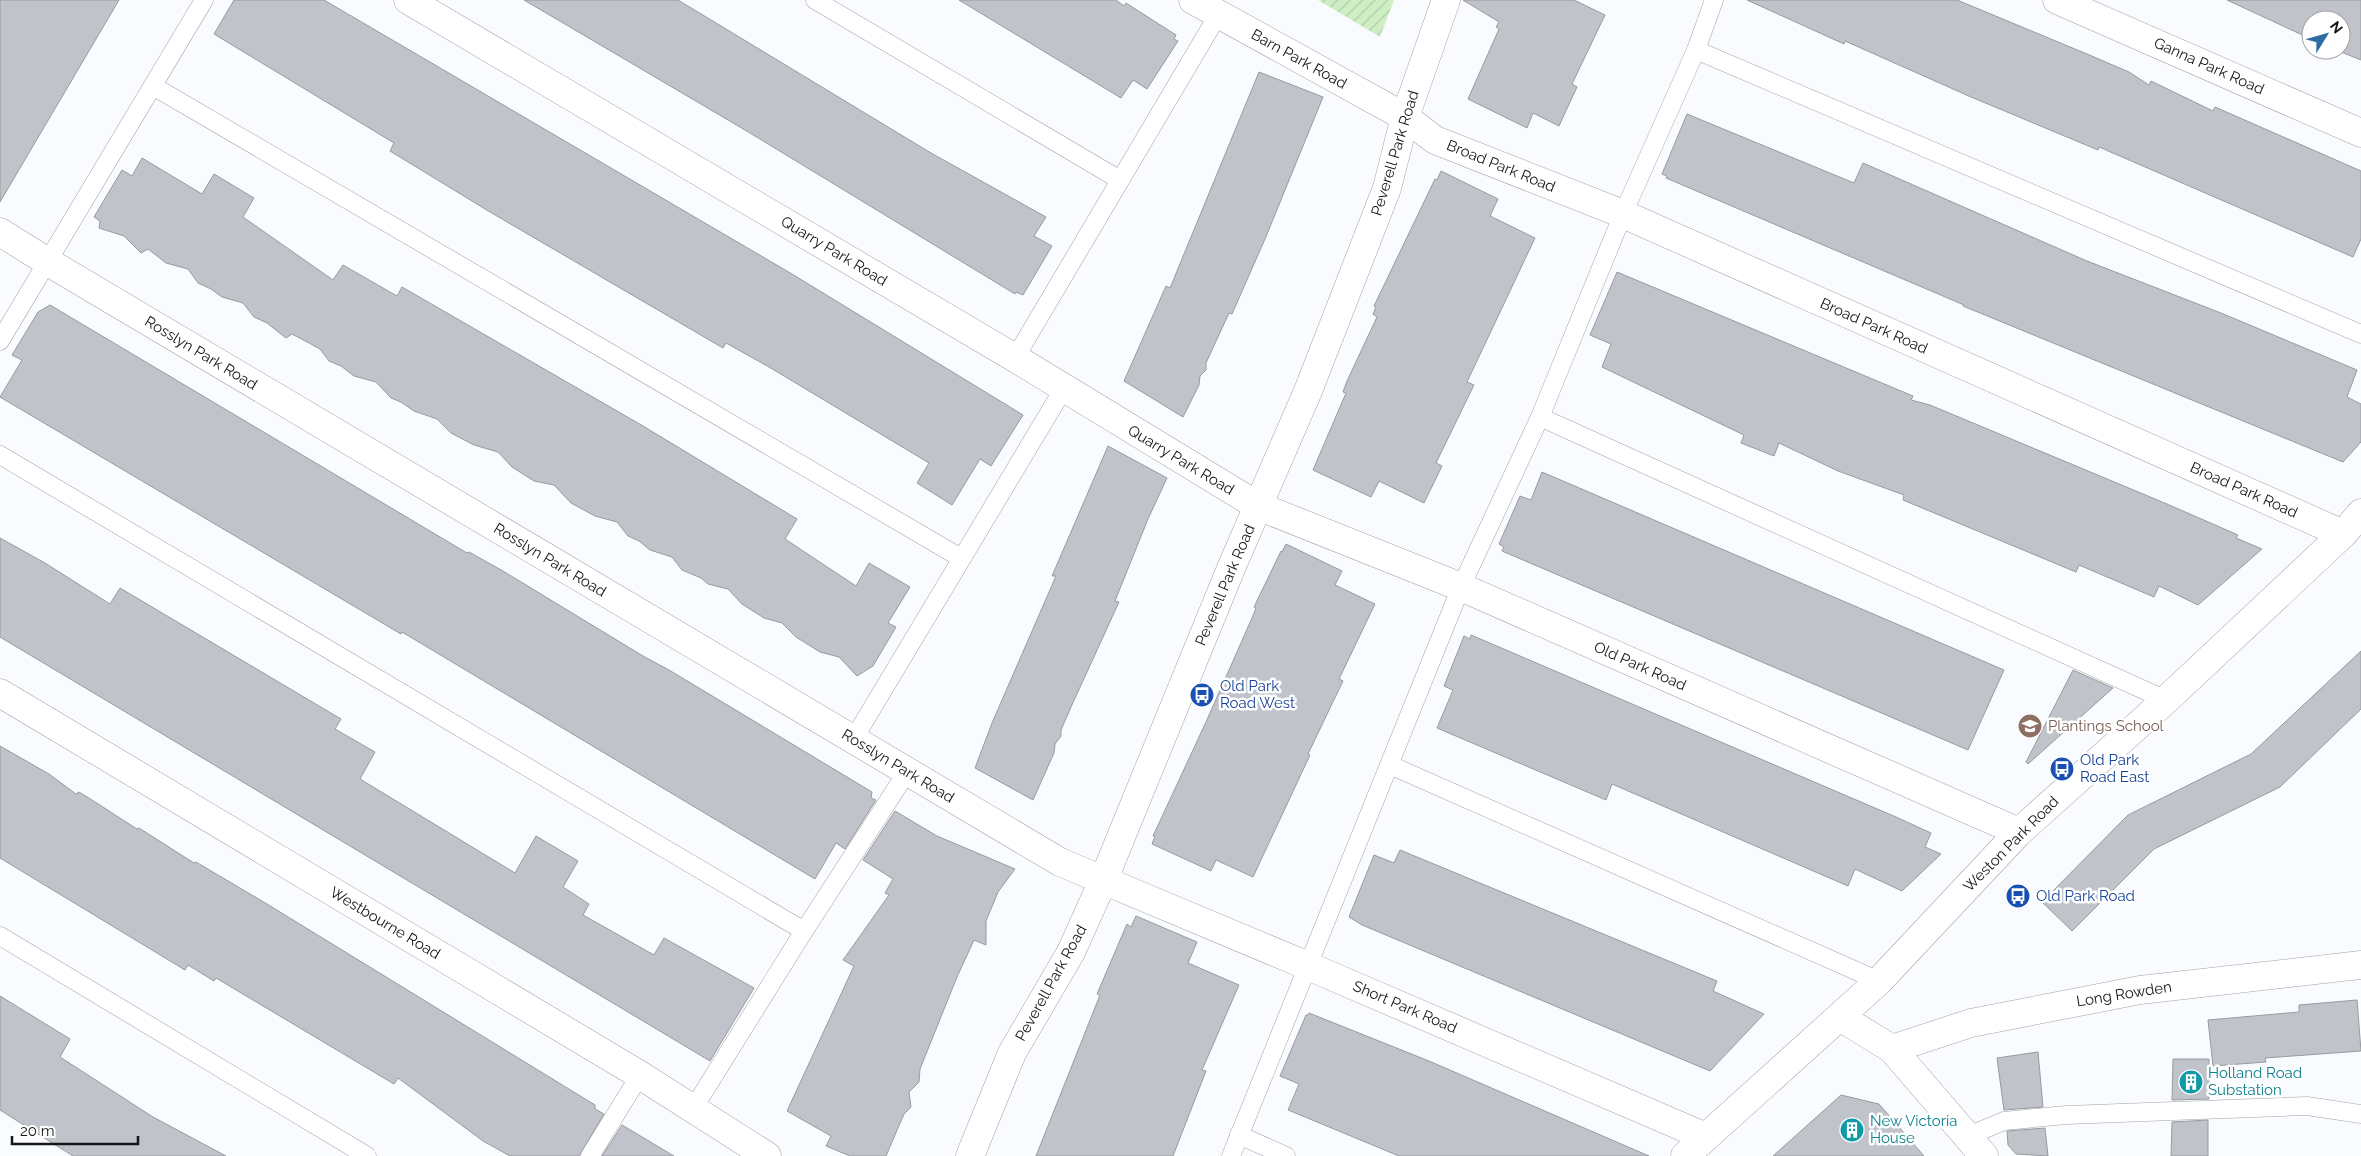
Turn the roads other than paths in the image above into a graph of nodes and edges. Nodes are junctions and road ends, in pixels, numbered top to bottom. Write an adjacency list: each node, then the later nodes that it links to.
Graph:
1 (204, 0): 10 (lane)
2 (408, 0): 19 (street, Quarry Park Road)
3 (815, 0): 13 (lane)
4 (1193, 0): 8 (street, Barn Park Road)
5 (1446, 0): 11 (street, Peverell Park Road)
6 (1714, 0): 9 (lane)
7 (2056, 0): 12 (street, Ganna Park Road)
8 (1218, 15): 11 (street, Barn Park Road); 13 (lane)
9 (1696, 50): 14 (lane); 17 (lane)
10 (153, 86): 16 (lane); 26 (lane)
11 (1405, 117): 14 (street, Broad Park Road); 23 (street, Peverell Park Road)
12 (2361, 133)
13 (1120, 180): 19 (lane)
14 (1624, 214): 21 (lane); 25 (street, Broad Park Road)
15 (0, 232): 16 (street, Rosslyn Park Road)
16 (48, 262): 18 (lane); 30 (street, Rosslyn Park Road)
17 (2361, 334)
18 (0, 341)
19 (1015, 358): 20 (street, Quarry Park Road)
20 (1064, 388): 23 (street, Quarry Park Road); 26 (lane)
21 (1540, 417): 27 (lane); 29 (lane)
22 (0, 455): 35 (lane)
23 (1258, 506): 27 (street, Old Park Road); 34 (street, Peverell Park Road)
24 (2361, 513): 25 (street, Weston Park Road)
25 (2343, 534): 29 (street, Weston Park Road)
26 (961, 558): 30 (lane)
27 (1461, 588): 31 (lane); 33 (street, Old Park Road)
28 (0, 693): 42 (street, Westbourne Road)
29 (2166, 700): 33 (street, Weston Park Road)
30 (853, 740): 32 (street, Rosslyn Park Road)
31 (1390, 765): 38 (lane); 39 (lane)
32 (908, 772): 34 (street, Rosslyn Park Road); 35 (lane)
33 (2019, 832): 39 (street, Weston Park Road)
34 (1103, 882): 38 (street, Short Park Road); 51 (street, Peverell Park Road)
35 (804, 931): 43 (lane)
36 (0, 936): 48 (lane)
37 (2361, 965): 41 (street, Long Rowden)
38 (1308, 966): 45 (lane); 46 (street, Short Park Road)
39 (1879, 981): 40 (street, Weston Park Road)
40 (1840, 1017): 41 (street); 46 (street, Weston Park Road)
41 (1892, 1050): 47 (street)
42 (640, 1074): 43 (street, Westbourne Road); 49 (lane)
43 (693, 1109): 50 (street, Westbourne Road)
44 (2361, 1114): 47 (lane)
45 (1240, 1135): 52 (lane); 53 (lane)
46 (1706, 1137): 54 (street, Weston Park Road)
47 (1976, 1146)
48 (367, 1156)
49 (590, 1156)
50 (767, 1156)
51 (970, 1156)
52 (1231, 1156)
53 (1286, 1156)
54 (1686, 1156)

